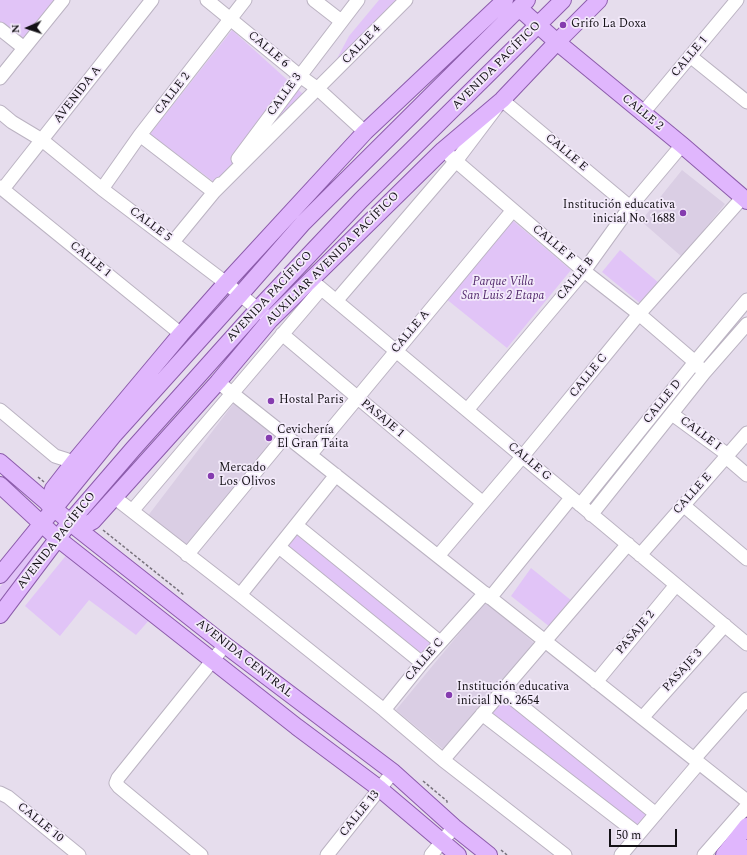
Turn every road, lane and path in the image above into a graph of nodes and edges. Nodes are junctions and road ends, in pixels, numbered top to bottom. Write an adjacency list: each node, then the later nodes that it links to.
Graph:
1 (63, 0): 18 (street)
2 (152, 0): 29 (street, AVENIDA A)
3 (207, 0): 13 (street, CALLE 6)
4 (245, 0): 13 (street, CALLE 2)
5 (314, 0): 14 (street)
6 (358, 0): 14 (street, CALLE 3)
7 (406, 0): 22 (street, CALLE 4)
8 (505, 0): 27 (main road)
9 (563, 0): 15 (main road, AVENIDA PACÍFICO)
10 (599, 0): 17 (main road, AUXILIAR AVENIDA PACÍFICO)
11 (737, 0): 19 (street, CALLE 1)
12 (519, 3): 15 (main road, CALLE 2); 43 (main road, AVENIDA PACÍFICO)
13 (231, 19): 20 (street, CALLE 6); 28 (street, CALLE 2)
14 (341, 21): 20 (street, CALLE 3)
15 (537, 26): 17 (main road, CALLE 2); 46 (main road, AVENIDA PACÍFICO)
16 (0, 29): 18 (street)
17 (556, 42): 23 (main road, AUXILIAR AVENIDA PACÍFICO); 26 (main road, CALLE 2)
18 (24, 48): 21 (street)
19 (690, 56): 24 (street); 26 (street, CALLE 1)
20 (300, 76): 22 (street, CALLE 6); 35 (street, CALLE 3)
21 (0, 78)
22 (318, 89): 27 (street, CALLE 6); 35 (street, CALLE 3)
23 (502, 100): 31 (main road, AUXILIAR AVENIDA PACÍFICO); 32 (street); 37 (street, CALLE E)
24 (747, 102)
25 (0, 112): 29 (street)
26 (642, 114): 30 (main road, CALLE 2)
27 (364, 132): 41 (main road)
28 (140, 135): 34 (street, CALLE 2); 35 (street)
29 (42, 140): 33 (street, AVENIDA A); 34 (street, CALLE 5)
30 (682, 146): 36 (main road, CALLE 2); 37 (street, CALLE B)
31 (443, 150): 32 (street, CALLE F); 42 (main road, AUXILIAR AVENIDA PACÍFICO)
32 (456, 161): 38 (street, CALLE F); 45 (street)
33 (2, 188): 50 (street, CALLE 1)
34 (102, 189): 39 (street, CALLE 5)
35 (214, 192): 39 (street, CALLE 3)
36 (745, 199): 47 (street, CALLE C)
37 (630, 207): 40 (street, CALLE B)
38 (513, 210): 40 (street, CALLE F); 52 (street, CALLE A)
39 (173, 242): 41 (street, CALLE 5)
40 (584, 270): 47 (street, CALLE F); 59 (street, CALLE B)
41 (226, 283): 43 (street, CALLE 5); 50 (main road)
42 (316, 284): 45 (street, CALLE G); 48 (main road, AUXILIAR AVENIDA PACÍFICO); 51 (street)
43 (240, 295): 46 (street, CALLE 5); 75 (main road, AVENIDA PACÍFICO)
44 (747, 300): 53 (street, CALLE D)
45 (336, 301): 52 (street, CALLE G)
46 (258, 309): 48 (street); 79 (main road, AVENIDA PACÍFICO)
47 (639, 314): 53 (street, CALLE F); 65 (street, CALLE C)
48 (270, 320): 55 (main road, AUXILIAR AVENIDA PACÍFICO)
49 (747, 324): 54 (street, CALLE D)
50 (181, 334): 67 (main road)
51 (282, 334): 56 (street); 57 (street, PASAJE 1)
52 (396, 351): 57 (street, CALLE A); 59 (street, CALLE G)
53 (695, 362): 54 (street, CALLE F); 72 (street, CALLE D)
54 (704, 373): 60 (street, CALLE D)
55 (218, 382): 56 (street); 71 (main road, AUXILIAR AVENIDA PACÍFICO)
56 (233, 393): 62 (street); 76 (street)
57 (357, 398): 63 (street, CALLE A); 73 (street, PASAJE 1)
58 (0, 410): 67 (street)
59 (467, 410): 65 (street, CALLE G)
60 (672, 414): 64 (street, CALLE I); 77 (street, CALLE D)
61 (747, 433): 64 (street, CALLE E)
62 (286, 435): 63 (street); 84 (street)
63 (310, 455): 68 (street)
64 (727, 456): 69 (street, CALLE I); 74 (street, CALLE E)
65 (522, 457): 72 (street, CALLE G); 73 (street, CALLE C)
66 (0, 462): 75 (main road, AVENIDA CENTRAL)
67 (74, 462): 75 (main road)
68 (336, 475): 80 (street); 86 (street)
69 (747, 475)
70 (0, 485): 78 (main road, AVENIDA CENTRAL)
71 (114, 497): 76 (street); 79 (main road, AUXILIAR AVENIDA PACÍFICO)
72 (576, 502): 77 (street, CALLE G); 91 (street, CALLE D)
73 (483, 503): 86 (street, CALLE C)
74 (683, 505): 85 (street, CALLE E); 87 (street)
75 (51, 506): 78 (main road, AVENIDA PACÍFICO); 79 (main road, AVENIDA CENTRAL)
76 (132, 511): 84 (street)
77 (591, 515): 82 (street, CALLE G)
78 (42, 523): 81 (main road, AVENIDA CENTRAL); 88 (main road, AVENIDA PACÍFICO)
79 (74, 526): 81 (main road, AVENIDA PACÍFICO); 97 (main road, AVENIDA CENTRAL)
80 (296, 526): 83 (street); 95 (street)
81 (57, 538): 92 (main road, AVENIDA PACÍFICO); 98 (main road, AVENIDA CENTRAL)
82 (628, 544): 85 (street, CALLE G); 94 (street)
83 (278, 547): 90 (street); 99 (street)
84 (187, 555): 90 (street)
85 (640, 555): 89 (street, CALLE G)
86 (438, 556): 91 (street)
87 (747, 559)
88 (0, 575)
89 (676, 585): 93 (street, CALLE G); 100 (street, PASAJE 2)
90 (240, 595): 103 (street)
91 (488, 595): 94 (street); 95 (street, CALLE C)
92 (0, 615)
93 (725, 625): 96 (street, CALLE G); 105 (street, PASAJE 3)
94 (545, 641): 100 (street); 101 (street)
95 (440, 642): 99 (street, CALLE C)
96 (747, 644)
97 (226, 645): 98 (street); 108 (main road, AVENIDA CENTRAL)
98 (213, 660): 109 (main road, AVENIDA CENTRAL); 120 (street)
99 (422, 663): 103 (street, CALLE C)
100 (596, 682): 105 (street)
101 (503, 691): 104 (street); 113 (street)
102 (747, 699): 107 (street)
103 (384, 710): 106 (street)
104 (482, 714): 106 (street); 116 (street)
105 (642, 718): 107 (street)
106 (443, 760): 125 (street)
107 (697, 761): 111 (street); 113 (street)
108 (392, 772): 109 (street, CALLE 13); 115 (main road, AVENIDA CENTRAL)
109 (380, 789): 117 (main road, AVENIDA CENTRAL); 121 (street, CALLE 13)
110 (0, 793): 119 (street, CALLE 10)
111 (747, 801)
112 (747, 806): 127 (street)
113 (656, 814): 116 (street)
114 (747, 826): 128 (main road)
115 (454, 827): 117 (street); 124 (main road, AVENIDA CENTRAL)
116 (638, 834): 126 (street)
117 (442, 842): 122 (street); 123 (main road, AVENIDA CENTRAL)
118 (747, 848): 129 (main road)
119 (79, 855)
120 (201, 855)
121 (327, 855)
122 (432, 855)
123 (458, 855)
124 (489, 855)
125 (565, 855)
126 (621, 855)
127 (704, 855)
128 (724, 855)
129 (742, 855)

